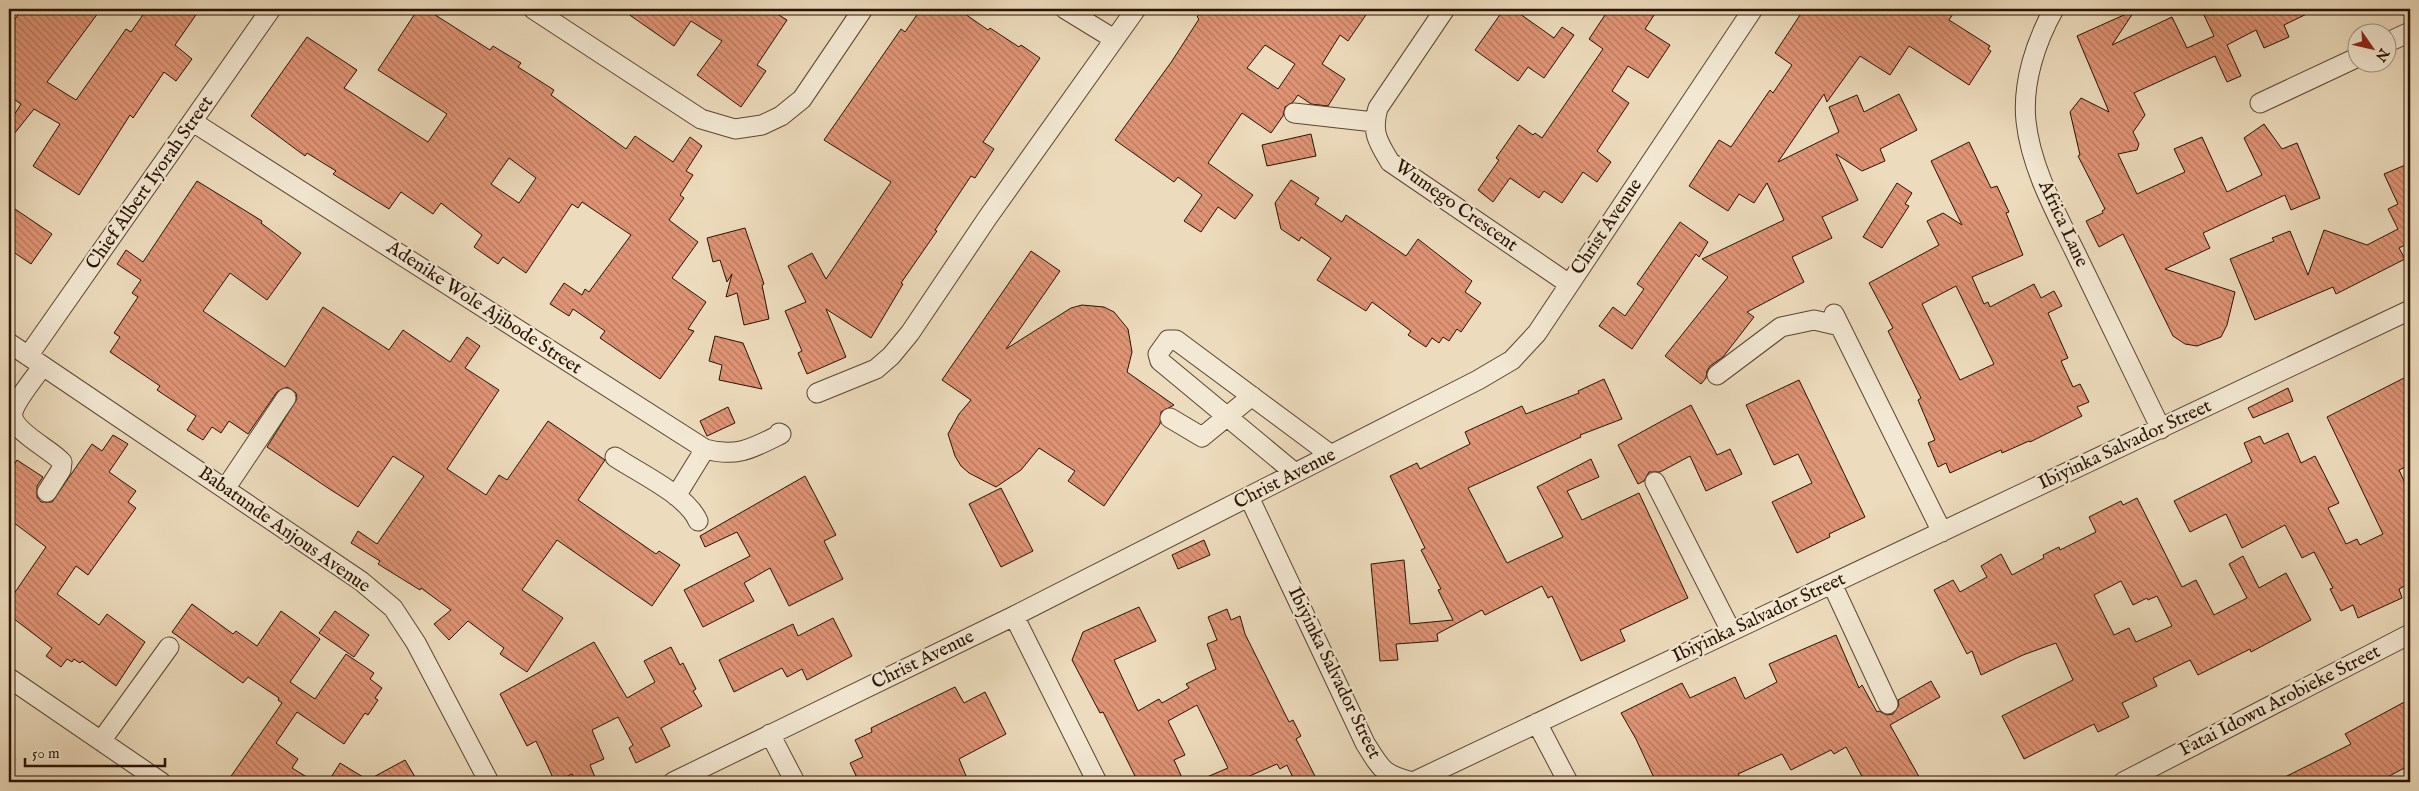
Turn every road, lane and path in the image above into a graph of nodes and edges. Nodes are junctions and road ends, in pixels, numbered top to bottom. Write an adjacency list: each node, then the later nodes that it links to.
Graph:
1 (271, 9): 15 (street, Chief Albert Iyorah Street)
2 (533, 9): 3 (street)
3 (863, 9)
4 (1065, 9): 11 (street)
5 (1136, 9): 11 (street)
6 (1445, 9): 16 (street)
7 (1753, 9): 17 (street, Christ Avenue)
8 (2054, 9): 27 (street, Africa Lane)
9 (2410, 32): 10 (street)
10 (2396, 38)
11 (1114, 39): 22 (street)
12 (2346, 63): 13 (street)
13 (2260, 103)
14 (1294, 113): 16 (street)
15 (193, 122): 20 (street, Chief Albert Iyorah Street); 29 (street, Adenike Wole Ajibode Street)
16 (1374, 122): 17 (street, Wumego Crescent)
17 (1569, 284): 30 (street, Christ Avenue)
18 (2410, 310): 27 (street, Ibiyinka Salvador Street)
19 (9, 343): 20 (street, Babatunde Anjous Avenue)
20 (36, 361): 34 (street, Babatunde Anjous Avenue); 35 (street, Chief Albert Iyorah Street)
21 (1717, 375): 39 (street)
22 (817, 393)
23 (1252, 396): 25 (street); 25 (street); 30 (street)
24 (286, 398): 34 (street)
25 (1227, 416): 26 (street); 32 (street)
26 (1170, 418)
27 (2161, 429): 39 (street, Ibiyinka Salvador Street)
28 (779, 433): 29 (street, Adenike Wole Ajibode Street)
29 (706, 449): 36 (street)
30 (1331, 455): 32 (street, Christ Avenue)
31 (615, 457): 36 (street)
32 (1295, 473): 37 (street, Christ Avenue)
33 (1655, 482): 42 (street)
34 (225, 489): 52 (street, Babatunde Anjous Avenue)
35 (47, 492)
36 (676, 496): 38 (street)
37 (1249, 497): 41 (street, Christ Avenue); 50 (street, Ibiyinka Salvador Street)
38 (698, 521)
39 (1942, 532): 40 (street, Ibiyinka Salvador Street)
40 (1832, 584): 42 (street, Ibiyinka Salvador Street); 46 (street)
41 (1014, 616): 48 (street, Christ Avenue); 55 (street)
42 (1731, 631): 47 (street, Ibiyinka Salvador Street)
43 (2410, 634): 57 (street, Fatai Idowu Arobieke Street)
44 (169, 647): 49 (street)
45 (9, 678): 49 (street)
46 (1888, 704)
47 (1537, 723): 50 (street, Ibiyinka Salvador Street); 56 (street)
48 (770, 734): 53 (street, Christ Avenue); 54 (street)
49 (101, 741): 51 (street)
50 (1387, 778)
51 (161, 782)
52 (489, 782)
53 (673, 782)
54 (794, 782)
55 (1097, 782)
56 (1568, 782)
57 (2123, 782)

